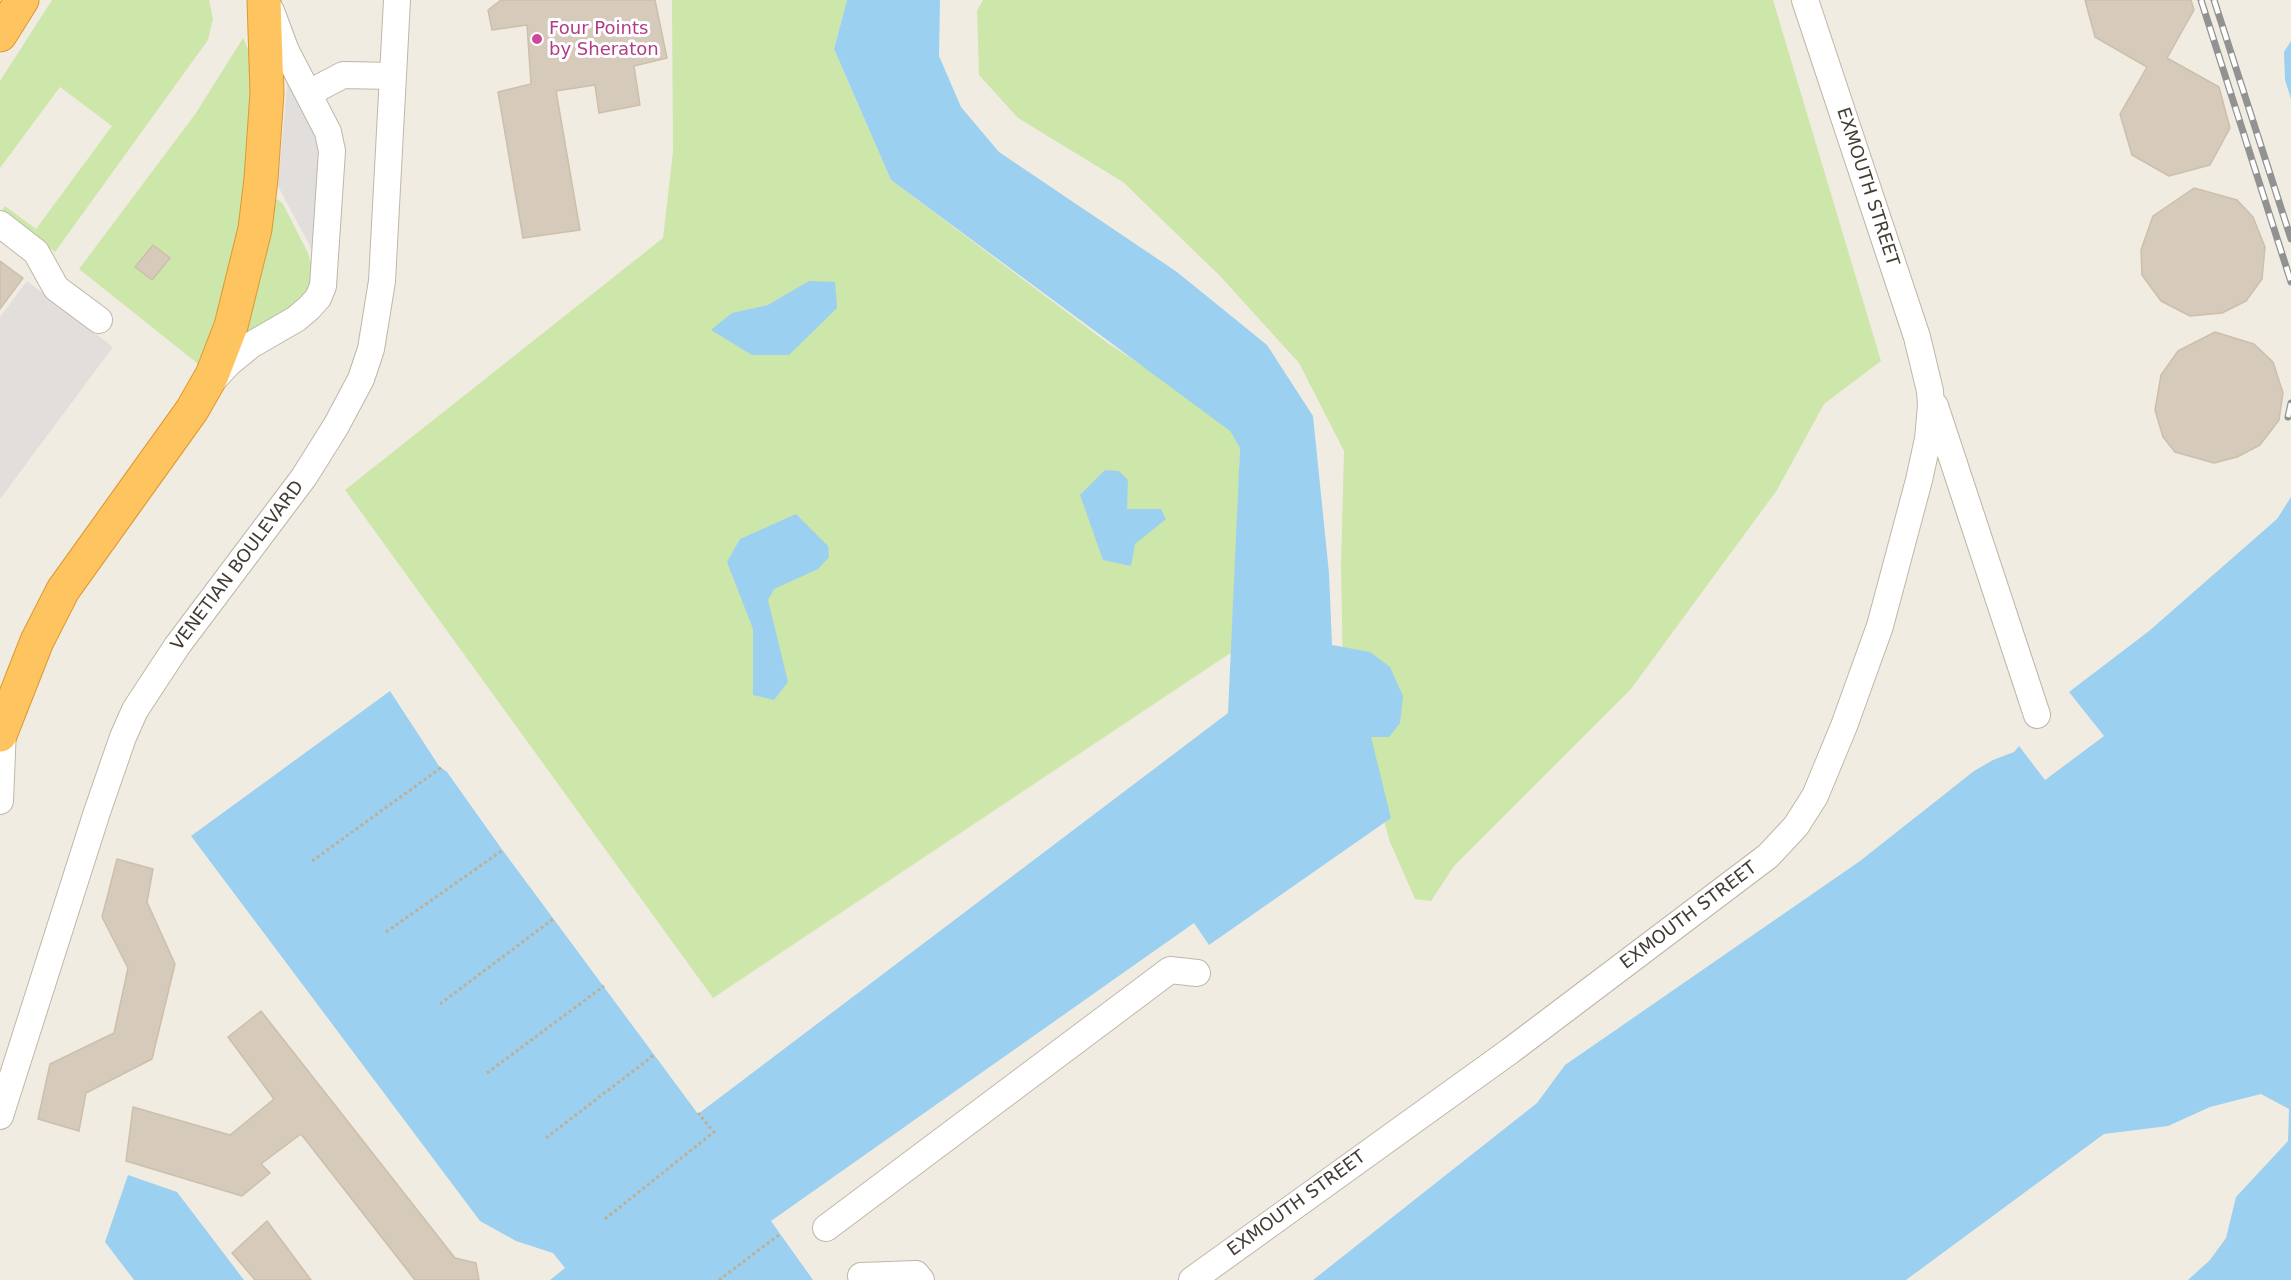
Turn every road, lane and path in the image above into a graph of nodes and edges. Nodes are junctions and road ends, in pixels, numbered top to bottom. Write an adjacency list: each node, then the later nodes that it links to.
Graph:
1 (22, 0): 6 (highway)
2 (264, 0): 12 (highway)
3 (269, 0): 8 (street)
4 (397, 0): 7 (street, VENETIAN BOULEVARD)
5 (1805, 0): 11 (street, EXMOUTH STREET)
6 (0, 35)
7 (393, 76): 8 (street); 27 (street, VENETIAN BOULEVARD)
8 (309, 93): 12 (street)
9 (0, 224): 10 (street)
10 (99, 320)
11 (1926, 375): 13 (street, EXMOUTH STREET); 35 (street, EXMOUTH STREET)
12 (202, 392): 14 (highway)
13 (2037, 715)
14 (1, 731): 16 (street)
15 (442, 767): 18 (path)
16 (0, 801)
17 (503, 850): 20 (path)
18 (312, 861)
19 (553, 920): 23 (path)
20 (386, 932)
21 (1197, 972): 30 (street)
22 (604, 986): 25 (path)
23 (440, 1005)
24 (654, 1055): 28 (path)
25 (487, 1073)
26 (698, 1113): 29 (path)
27 (0, 1116)
28 (546, 1138)
29 (604, 1219)
30 (826, 1227)
31 (780, 1234): 33 (path)
32 (861, 1276): 34 (street)
33 (719, 1280)
34 (921, 1280)
35 (1192, 1280)

